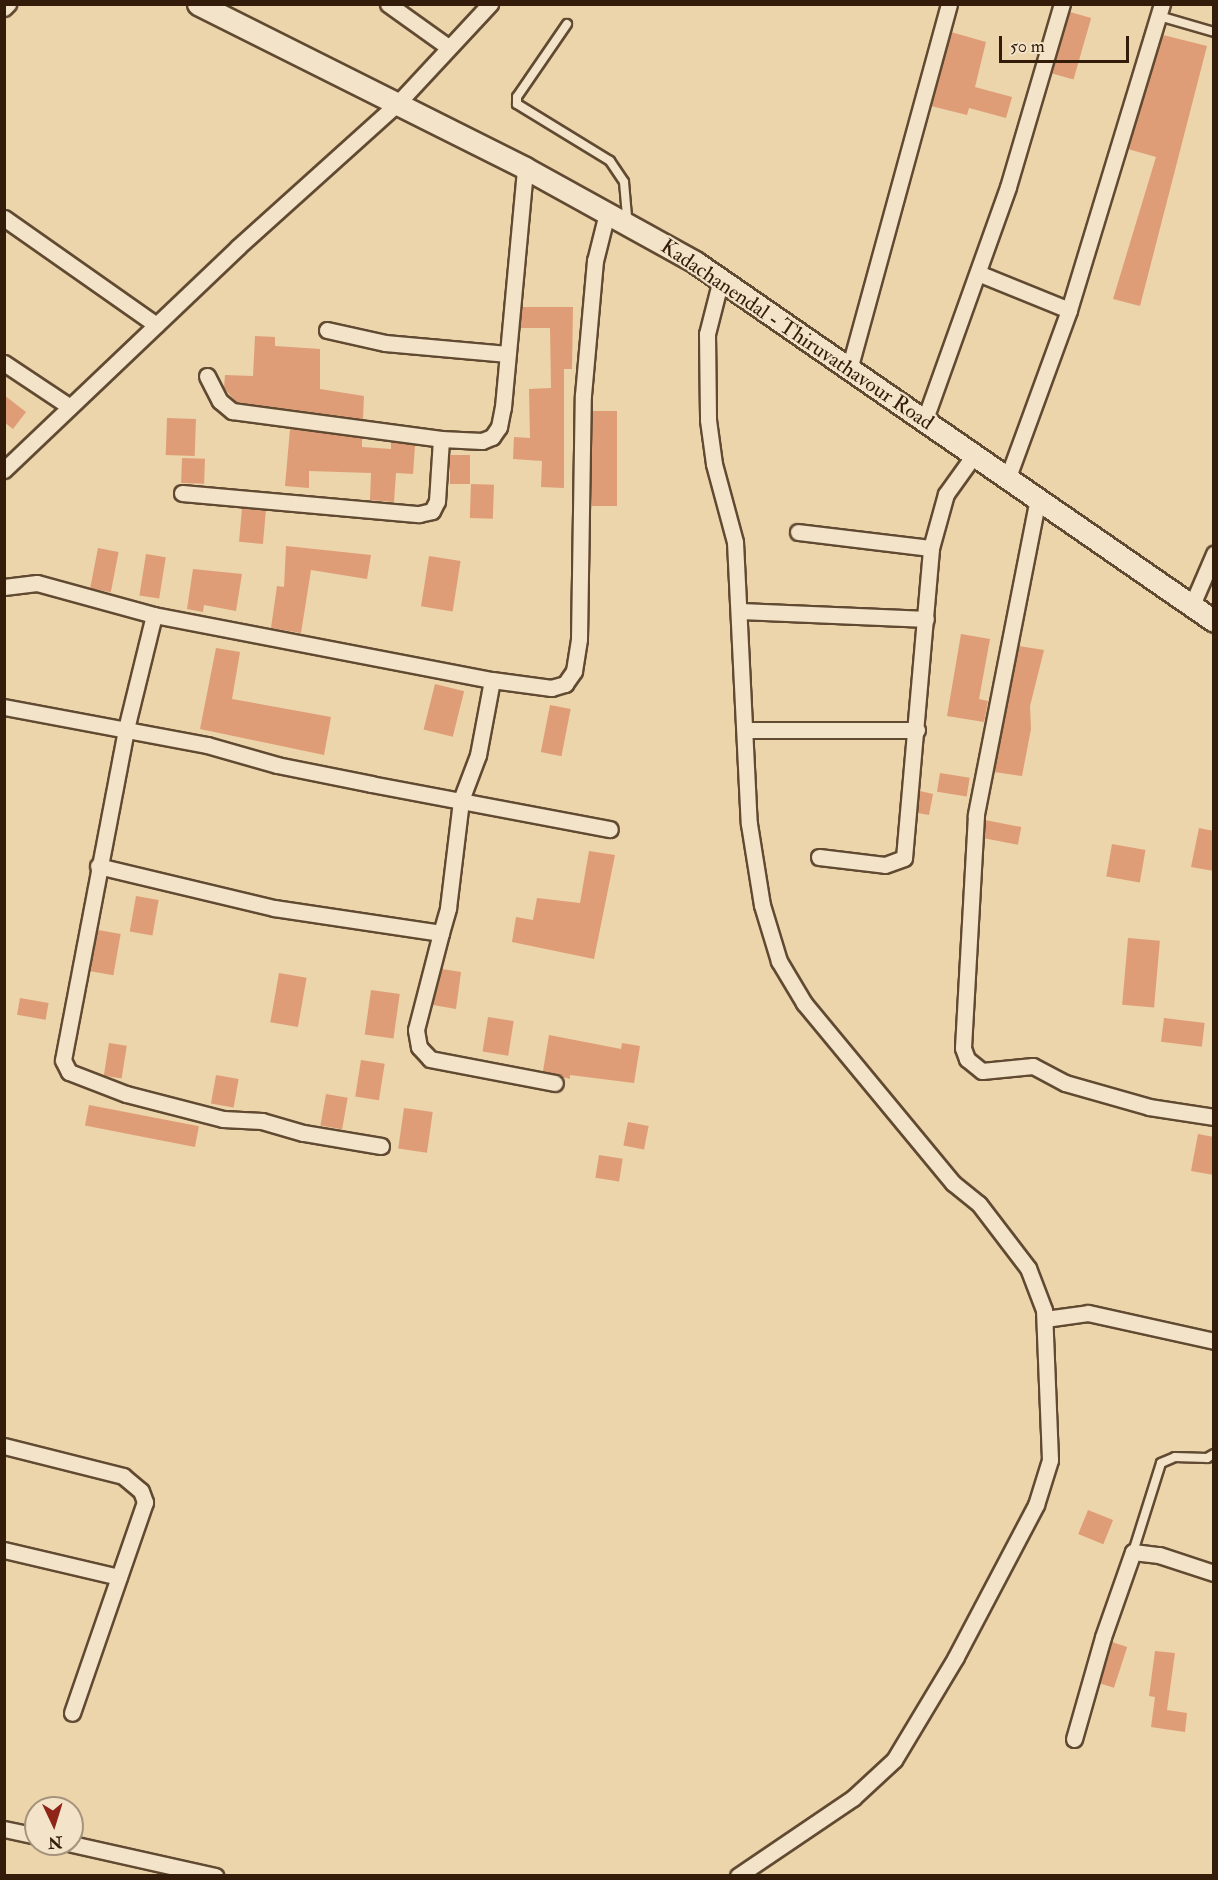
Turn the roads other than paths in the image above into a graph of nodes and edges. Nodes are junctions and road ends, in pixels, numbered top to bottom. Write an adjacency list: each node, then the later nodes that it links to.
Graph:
1 (8, 4): 7 (street)
2 (198, 4): 12 (main road, Kadachanendal - Thiruvathavour Road)
3 (388, 4): 11 (street)
4 (490, 4): 11 (street)
5 (949, 4): 24 (street)
6 (1062, 4): 17 (street)
7 (4, 8)
8 (1161, 10): 10 (lane); 19 (street)
9 (567, 24): 16 (lane)
10 (1214, 32)
11 (448, 47): 12 (street)
12 (397, 104): 13 (main road, Kadachanendal - Thiruvathavour Road); 20 (street)
13 (525, 168): 14 (main road, Kadachanendal - Thiruvathavour Road); 22 (street)
14 (607, 213): 16 (main road, Kadachanendal - Thiruvathavour Road); 43 (street)
15 (4, 218): 20 (street)
16 (628, 224): 18 (main road, Kadachanendal - Thiruvathavour Road)
17 (978, 273): 19 (street); 27 (street)
18 (722, 279): 24 (main road, Kadachanendal - Thiruvathavour Road); 39 (street)
19 (1069, 310): 31 (street)
20 (156, 325): 26 (street)
21 (327, 330): 22 (street)
22 (508, 354): 28 (street)
23 (4, 363): 26 (street)
24 (850, 366): 27 (main road, Kadachanendal - Thiruvathavour Road)
25 (207, 376): 28 (street)
26 (70, 407): 30 (street)
27 (925, 419): 29 (main road, Kadachanendal - Thiruvathavour Road)
28 (441, 439): 32 (street)
29 (974, 455): 31 (main road, Kadachanendal - Thiruvathavour Road); 35 (street)
30 (4, 470)
31 (1008, 477): 33 (main road, Kadachanendal - Thiruvathavour Road)
32 (182, 493)
33 (1038, 498): 38 (main road, Kadachanendal - Thiruvathavour Road); 54 (street)
34 (798, 532): 35 (street)
35 (931, 548): 41 (street)
36 (1214, 554): 38 (street)
37 (4, 587): 40 (street)
38 (1192, 605): 42 (main road, Kadachanendal - Thiruvathavour Road)
39 (742, 611): 41 (street); 46 (street)
40 (154, 615): 43 (street); 45 (street)
41 (926, 618): 47 (street)
42 (1214, 621)
43 (492, 680): 48 (street)
44 (4, 707): 45 (street)
45 (126, 729): 48 (street); 51 (street)
46 (746, 730): 47 (street); 56 (street)
47 (917, 730): 50 (street)
48 (461, 800): 49 (street); 52 (street)
49 (610, 829)
50 (819, 857)
51 (98, 866): 52 (street); 55 (street)
52 (441, 933): 53 (street)
53 (555, 1083)
54 (1214, 1117)
55 (381, 1146)
56 (1045, 1319): 57 (street); 70 (street)
57 (1214, 1341)
58 (4, 1446): 63 (street)
59 (1214, 1454): 61 (lane)
60 (4, 1550): 63 (street)
61 (1133, 1552): 62 (street); 65 (street)
62 (1214, 1573)
63 (118, 1577): 64 (street)
64 (72, 1713)
65 (1074, 1739)
66 (4, 1829): 67 (street)
67 (24, 1833)
68 (84, 1847): 69 (street)
69 (215, 1875)
70 (738, 1875)

